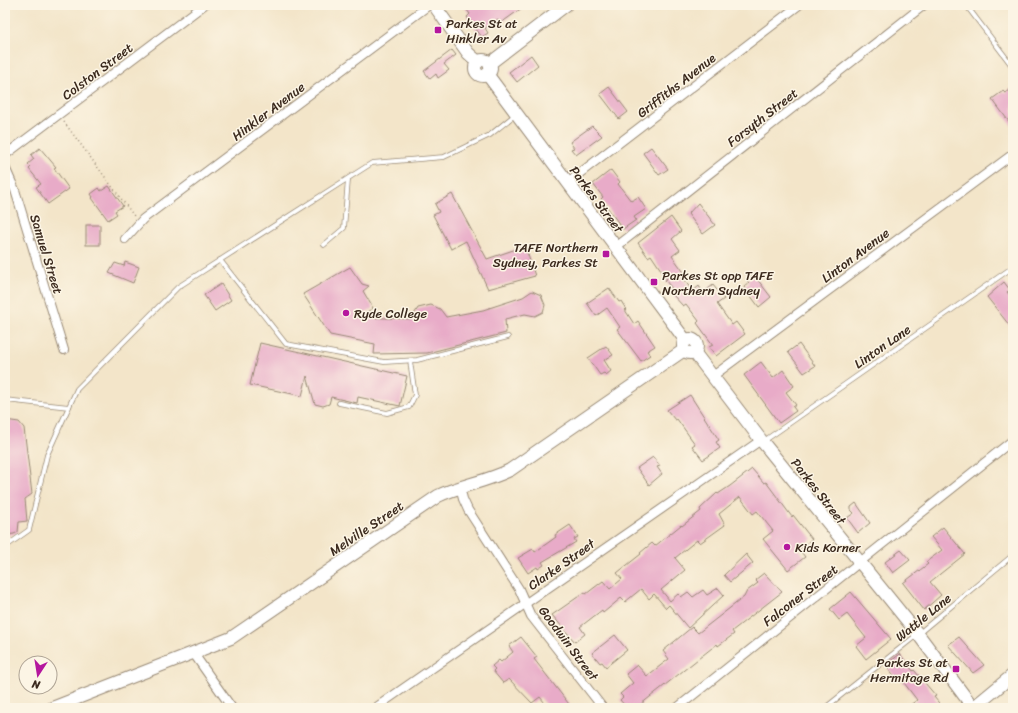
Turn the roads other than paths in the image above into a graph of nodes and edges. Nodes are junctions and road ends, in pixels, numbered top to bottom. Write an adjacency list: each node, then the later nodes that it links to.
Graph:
1 (204, 5): 12 (street, Colston Street)
2 (429, 5): 16 (street, Hinkler Avenue)
3 (434, 5): 9 (street, Parkes Street)
4 (566, 5): 9 (street)
5 (799, 5): 15 (street, Griffiths Avenue)
6 (924, 5): 18 (street, Forsyth Street)
7 (966, 5): 8 (lane)
8 (1013, 66)
9 (485, 67): 10 (street, Parkes Street)
10 (516, 114): 14 (lane); 15 (street, Parkes Street)
11 (1013, 154): 25 (street, Linton Avenue)
12 (5, 155)
13 (5, 167): 23 (street, Samuel Street)
14 (348, 180): 17 (lane); 19 (lane)
15 (567, 183): 18 (street, Parkes Street)
16 (125, 239)
17 (324, 244)
18 (616, 247): 22 (street, Parkes Street)
19 (220, 260): 24 (lane); 28 (lane)
20 (1013, 267): 30 (lane, Linton Lane)
21 (508, 337): 24 (lane)
22 (688, 347): 25 (street, Parkes Street); 31 (street, Melville Street)
23 (64, 350)
24 (410, 361): 27 (lane)
25 (713, 376): 30 (street, Parkes Street)
26 (5, 400): 28 (lane)
27 (340, 403)
28 (69, 407): 32 (lane)
29 (1013, 440): 34 (street, Falconer Street)
30 (762, 441): 34 (street, Parkes Street); 35 (street, Clarke Street)
31 (460, 487): 35 (street, Goodwin Street); 37 (street, Melville Street)
32 (5, 547)
33 (1013, 555): 36 (lane, Wattle Lane)
34 (859, 563): 36 (street, Parkes Street); 44 (street, Falconer Street)
35 (526, 604): 42 (street, Clarke Street); 43 (street, Goodwin Street)
36 (918, 634): 39 (street, Parkes Street); 45 (lane, Wattle Lane)
37 (194, 654): 40 (street, Melville Street); 41 (street)
38 (1013, 675): 39 (street)
39 (974, 705)
40 (52, 708)
41 (232, 708)
42 (375, 708)
43 (603, 708)
44 (677, 708)
45 (825, 708)

